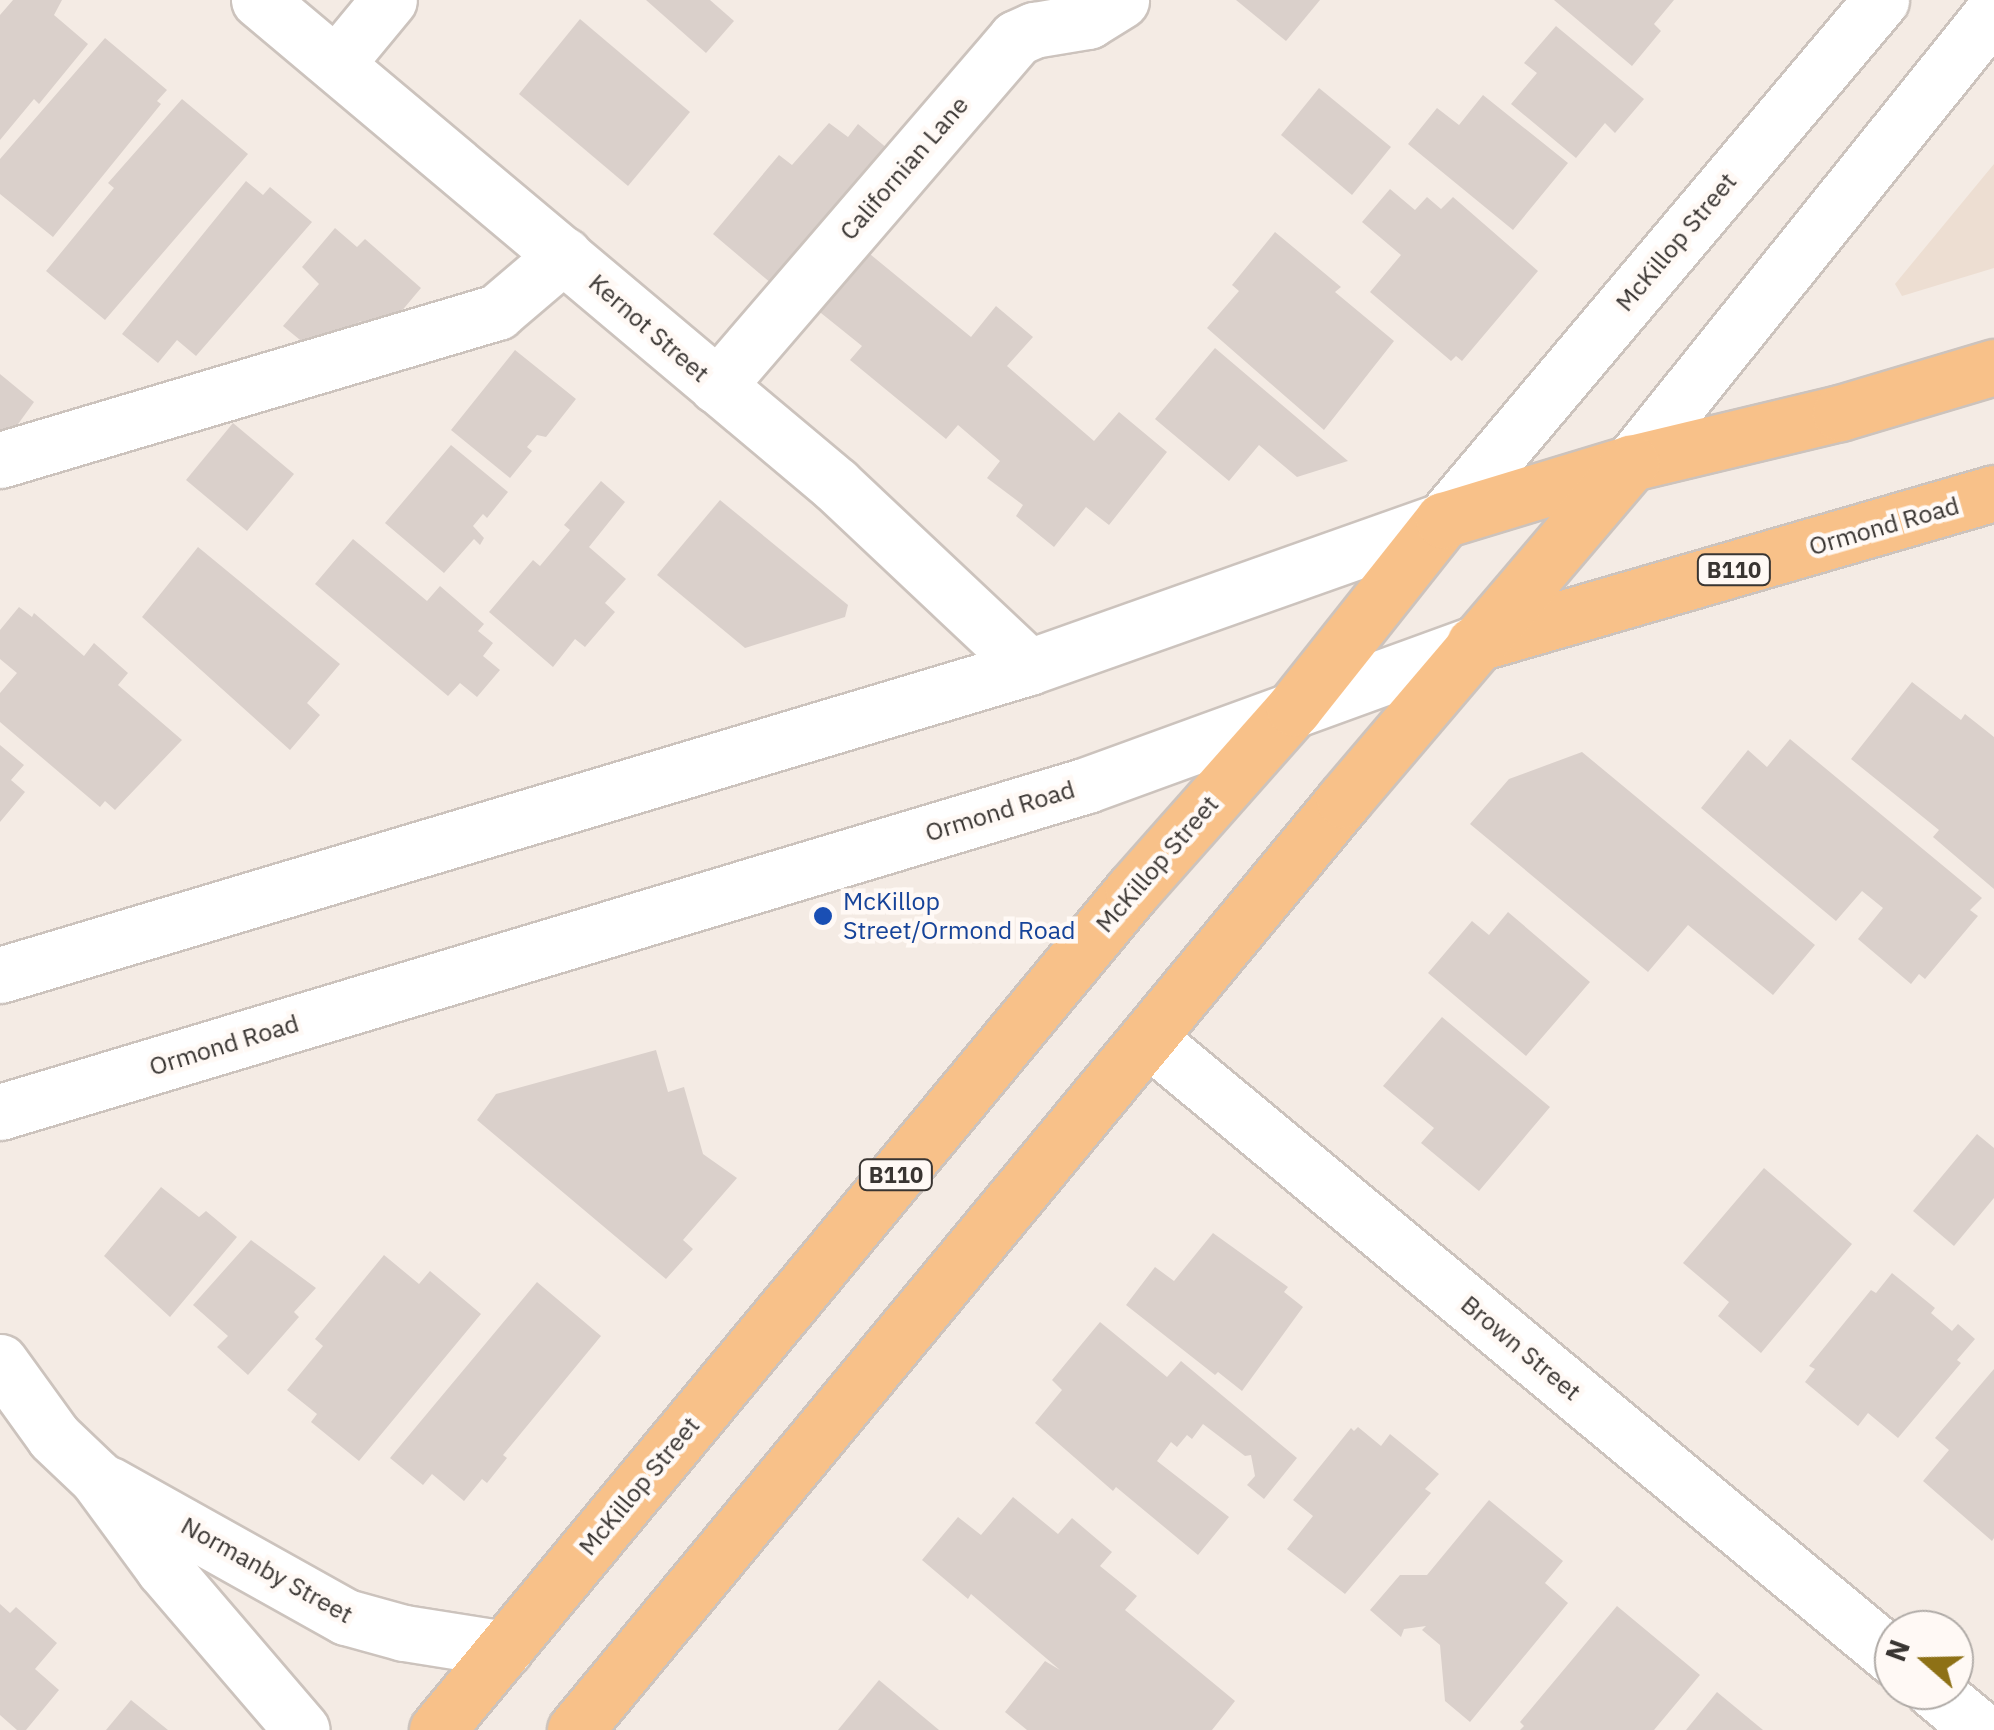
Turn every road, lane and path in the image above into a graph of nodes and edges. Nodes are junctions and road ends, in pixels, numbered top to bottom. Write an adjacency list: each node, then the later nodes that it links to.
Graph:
1 (258, 0): 6 (street, Kernot Street)
2 (389, 0): 6 (street)
3 (1121, 0): 9 (street, Californian Lane)
4 (1881, 0): 13 (street, McKillop Street)
5 (1994, 11): 11 (street)
6 (336, 64): 7 (street, Kernot Street)
7 (564, 255): 9 (street, Kernot Street); 10 (street)
8 (1994, 368): 11 (highway)
9 (717, 386): 15 (street, Kernot Street)
10 (0, 460)
11 (1631, 463): 13 (highway); 14 (highway)
12 (1994, 494): 14 (highway, Ormond Road / B110)
13 (1443, 520): 15 (street); 16 (highway, McKillop Street / B110)
14 (1474, 644): 16 (street, Ormond Road); 18 (highway)
15 (1028, 667): 17 (street)
16 (1294, 708): 19 (street, Ormond Road); 25 (highway, McKillop Street / B110)
17 (0, 975)
18 (1149, 1039): 24 (street, Brown Street); 29 (highway)
19 (0, 1112)
20 (0, 1362): 22 (street, Normanby Street)
21 (0, 1406): 22 (street, Normanby Street)
22 (54, 1438): 23 (street, Normanby Street)
23 (96, 1478): 25 (street, Normanby Street); 27 (street, Normanby Street)
24 (1874, 1641)
25 (504, 1649): 28 (highway, McKillop Street / B110)
26 (1957, 1710): 30 (street)
27 (302, 1730)
28 (436, 1730)
29 (575, 1730)
30 (1981, 1730)

